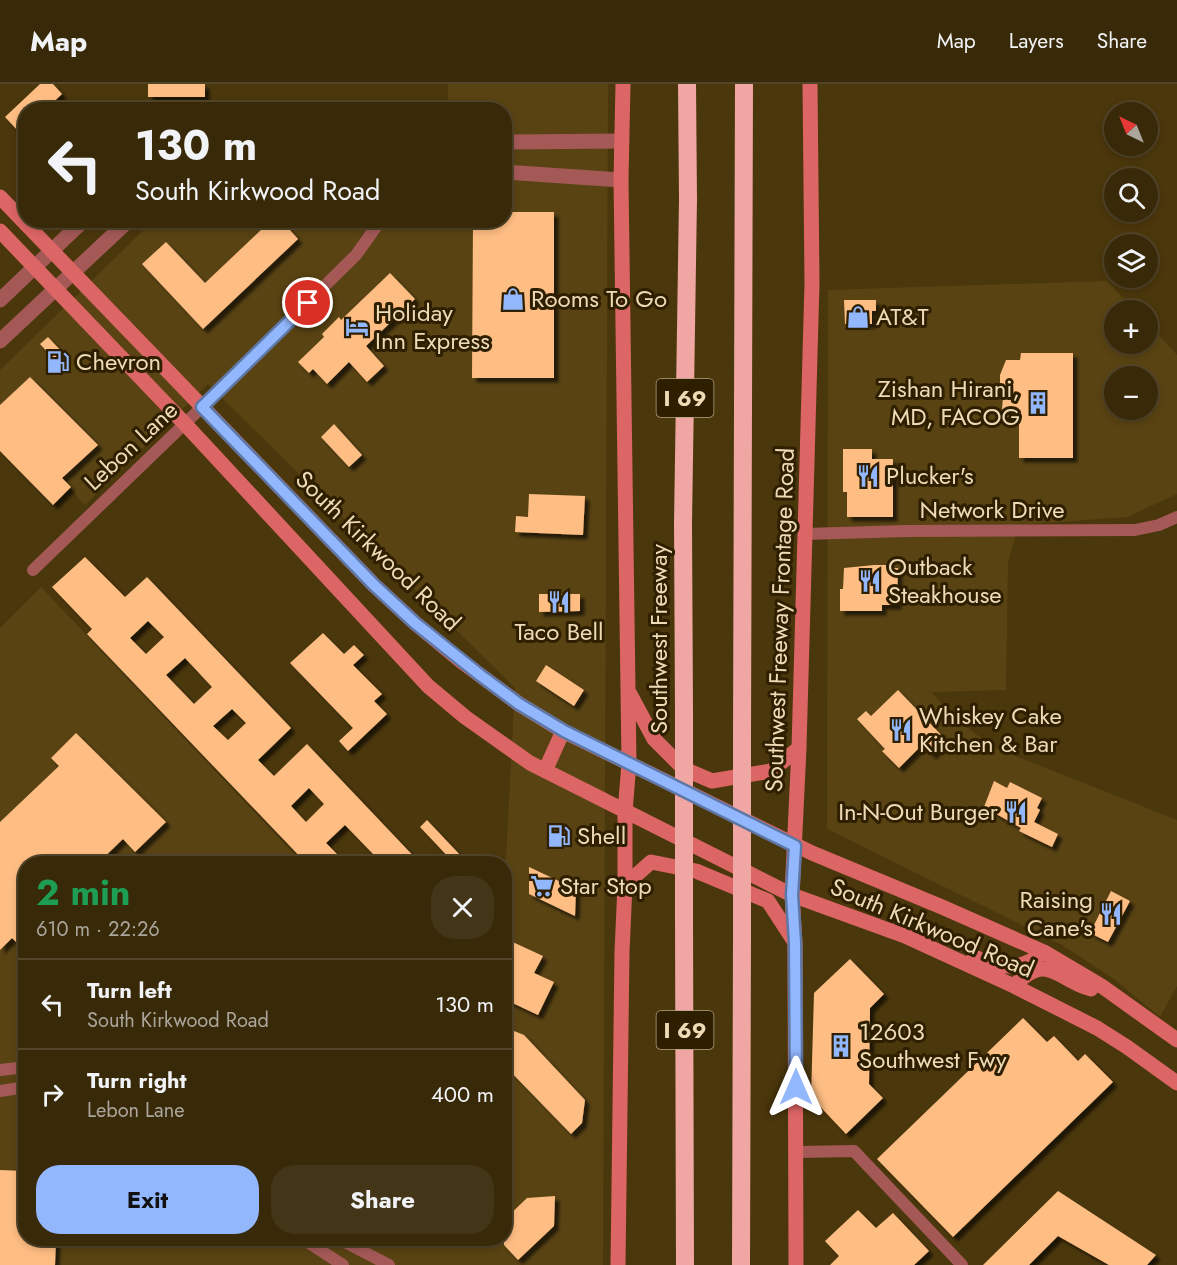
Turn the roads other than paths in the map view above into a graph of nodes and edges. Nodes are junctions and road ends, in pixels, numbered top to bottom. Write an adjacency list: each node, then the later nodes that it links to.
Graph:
1 (622, 84): 5 (main road)
2 (687, 84): 47 (highway, Southwest Freeway / I 69, bridge)
3 (744, 84): 56 (highway, I 69, bridge)
4 (810, 84): 25 (main road, Southwest Freeway Frontage Road)
5 (622, 141): 6 (street); 8 (main road)
6 (512, 142)
7 (512, 173): 8 (street)
8 (621, 180): 27 (main road)
9 (0, 198): 10 (main road, South Kirkwood Road)
10 (18, 216)
11 (29, 228): 16 (main road, South Kirkwood Road)
12 (76, 228): 16 (street)
13 (121, 228): 18 (street)
14 (375, 228): 22 (street, Lebon Lane)
15 (0, 231): 17 (main road, South Kirkwood Road)
16 (52, 251): 17 (street); 18 (main road, South Kirkwood Road)
17 (35, 267): 19 (main road, South Kirkwood Road); 20 (street)
18 (74, 273): 19 (street); 22 (main road, South Kirkwood Road)
19 (56, 289): 21 (street); 23 (main road, South Kirkwood Road)
20 (0, 300)
21 (0, 340)
22 (202, 407): 23 (street, Lebon Lane); 28 (main road, South Kirkwood Road)
23 (185, 424): 26 (street, Lebon Lane); 31 (main road, South Kirkwood Road)
24 (1177, 517): 25 (street, Network Drive)
25 (805, 534): 29 (main road, Southwest Freeway Frontage Road)
26 (33, 570)
27 (628, 691): 29 (main road); 30 (main road)
28 (564, 731): 30 (main road, South Kirkwood Road); 31 (main road)
29 (799, 748): 33 (main road, Southwest Freeway Frontage Road)
30 (629, 763): 32 (main road); 33 (main road, South Kirkwood Road)
31 (545, 771): 32 (main road, South Kirkwood Road)
32 (625, 812): 34 (main road); 35 (main road, South Kirkwood Road)
33 (795, 846): 35 (main road, Southwest Freeway Frontage Road); 37 (main road, South Kirkwood Road)
34 (625, 885): 36 (main road); 53 (main road)
35 (792, 895): 36 (main road, Southwest Freeway Frontage Road); 38 (main road, South Kirkwood Road)
36 (795, 943): 48 (main road, Southwest Freeway Frontage Road)
37 (1044, 952): 38 (main road); 40 (main road, South Kirkwood Road)
38 (948, 955): 39 (main road, South Kirkwood Road)
39 (1014, 986): 40 (main road); 44 (main road, South Kirkwood Road)
40 (1103, 987): 41 (main road, South Kirkwood Road)
41 (1177, 1040)
42 (18, 1067): 43 (street)
43 (0, 1070)
44 (1177, 1083)
45 (18, 1088): 46 (street)
46 (0, 1090)
47 (685, 1143): 54 (highway); 55 (highway, Southwest Freeway / I 69)
48 (796, 1152): 57 (main road, Southwest Freeway Frontage Road); 58 (street)
49 (314, 1246): 51 (street)
50 (352, 1246): 52 (street)
51 (343, 1265)
52 (389, 1265)
53 (618, 1265)
54 (673, 1265)
55 (685, 1265)
56 (741, 1265)
57 (796, 1265)
58 (962, 1265)

